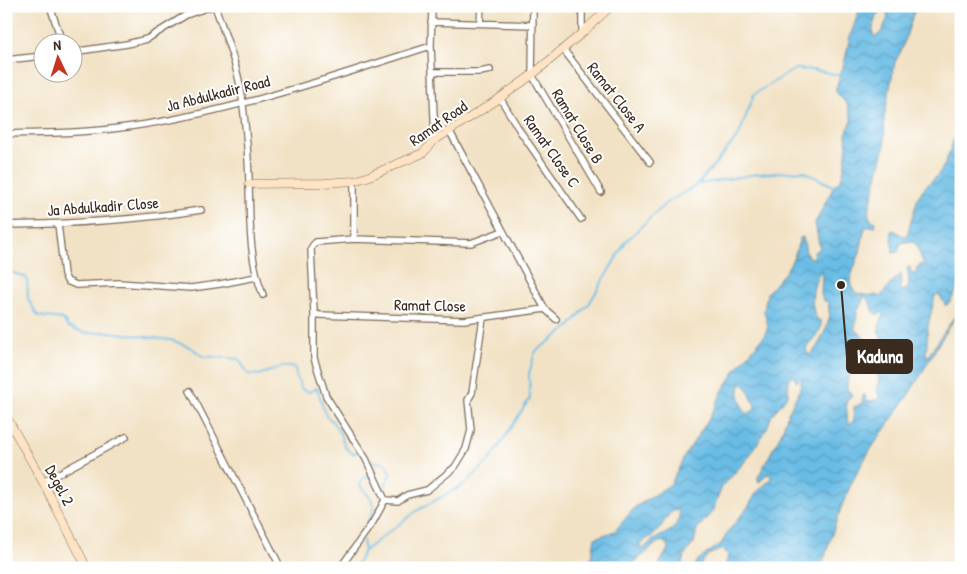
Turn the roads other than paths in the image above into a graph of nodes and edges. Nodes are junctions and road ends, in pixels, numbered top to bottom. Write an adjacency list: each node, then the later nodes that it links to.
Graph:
1 (50, 6): 11 (street)
2 (214, 6): 15 (street); 22 (street)
3 (432, 6): 8 (street)
4 (481, 6): 9 (street)
5 (533, 6): 10 (street)
6 (582, 6): 12 (street)
7 (611, 6): 12 (street, Ramat Road)
8 (431, 22): 9 (street); 13 (street)
9 (480, 23): 10 (street)
10 (533, 25): 20 (street)
11 (59, 32)
12 (582, 33): 14 (street, Ramat Road)
13 (431, 46): 19 (street); 22 (street, Ja Abdulkadir Road)
14 (563, 49): 20 (street, Ramat Road); 26 (street, Ramat Close A)
15 (82, 51)
16 (32, 57): 17 (street)
17 (6, 60)
18 (490, 70): 19 (street)
19 (432, 72): 25 (street)
20 (532, 75): 21 (street, Ramat Road); 29 (street, Ramat Close B)
21 (500, 98): 23 (street, Ramat Road); 31 (street, Ramat Close C)
22 (243, 103): 24 (street, Ja Abdulkadir Road); 28 (street)
23 (449, 130): 25 (street, Ramat Road); 34 (street)
24 (6, 134)
25 (435, 140): 27 (street, Ramat Road)
26 (650, 162)
27 (354, 181): 28 (street, Ramat Road); 35 (street)
28 (249, 184): 36 (street)
29 (601, 192)
30 (201, 210): 32 (street, Ja Abdulkadir Close)
31 (581, 219)
32 (58, 224): 33 (street, Ja Abdulkadir Close); 36 (street)
33 (6, 225)
34 (503, 231): 35 (street); 38 (street)
35 (354, 239): 39 (street)
36 (256, 277): 37 (street)
37 (263, 295)
38 (545, 309): 40 (street, Ramat Close); 41 (street)
39 (314, 313): 40 (street, Ramat Close); 46 (street)
40 (483, 318): 46 (street)
41 (556, 319)
42 (190, 391): 48 (street)
43 (6, 416): 45 (street, Degel 2)
44 (126, 437): 45 (street)
45 (43, 482): 47 (street, Degel 2)
46 (385, 500): 49 (street)
47 (87, 568)
48 (281, 568)
49 (340, 568)

